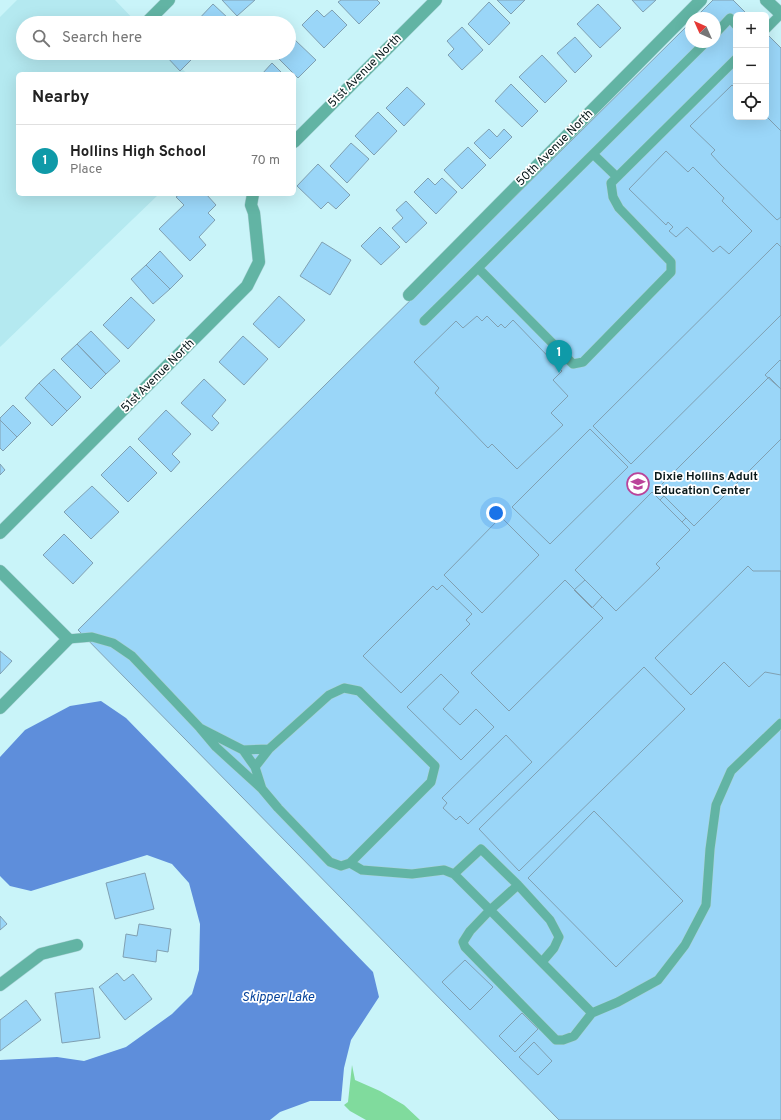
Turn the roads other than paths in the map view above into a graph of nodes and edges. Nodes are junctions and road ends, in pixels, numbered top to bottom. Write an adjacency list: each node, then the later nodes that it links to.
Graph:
1 (169, 0): 6 (street)
2 (436, 0): 12 (street, 51st Avenue North)
3 (701, 0): 17 (street, 50th Avenue North)
4 (766, 0): 5 (street)
5 (781, 14): 8 (lane)
6 (153, 16)
7 (733, 22): 9 (lane)
8 (769, 26)
9 (721, 28)
10 (700, 48): 13 (lane)
11 (733, 62): 14 (lane)
12 (296, 140)
13 (594, 154): 14 (lane); 16 (lane)
14 (617, 177): 16 (lane)
15 (253, 196): 19 (street, 51st Avenue North)
16 (478, 268): 18 (lane)
17 (409, 295)
18 (424, 321)
19 (0, 533)
20 (0, 571): 21 (street)
21 (68, 639): 22 (street); 24 (lane)
22 (0, 708)
23 (781, 723): 36 (lane)
24 (200, 728): 26 (lane); 28 (lane)
25 (269, 749): 26 (lane); 27 (lane); 29 (lane)
26 (243, 750): 27 (lane)
27 (255, 767): 28 (lane)
28 (262, 789): 29 (lane)
29 (350, 863): 30 (lane)
30 (454, 874): 31 (lane); 32 (lane)
31 (518, 885): 32 (lane); 34 (lane)
32 (490, 910): 34 (lane); 36 (lane)
33 (77, 944): 35 (street)
34 (542, 962): 36 (lane)
35 (0, 985)
36 (592, 1012)

